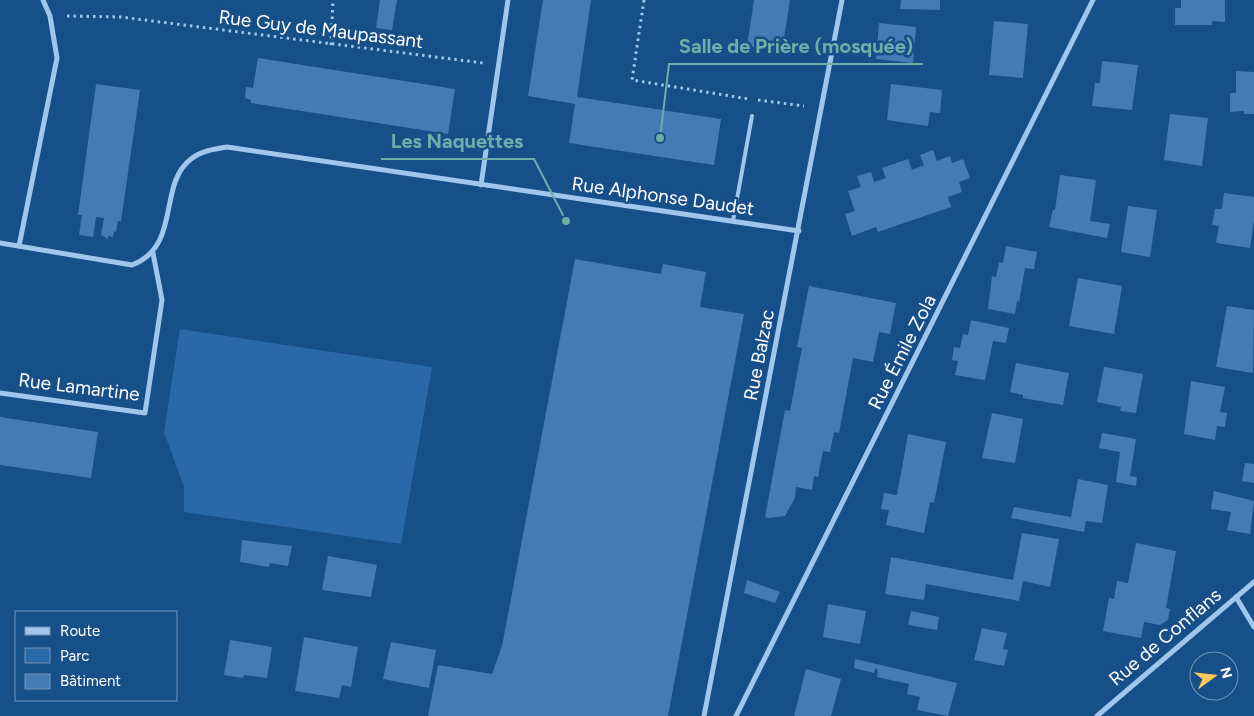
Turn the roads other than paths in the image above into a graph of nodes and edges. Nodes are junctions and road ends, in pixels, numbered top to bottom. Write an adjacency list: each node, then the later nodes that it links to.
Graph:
1 (42, 0): 10 (street)
2 (508, 0): 6 (street)
3 (842, 0): 8 (street, Rue Balzac)
4 (1093, 0): 17 (street, Rue Émile Zola)
5 (752, 116): 7 (lane)
6 (481, 185): 7 (street, Rue Alphonse Daudet); 11 (street, Rue Alphonse Daudet)
7 (733, 221): 8 (street, Rue Alphonse Daudet)
8 (799, 231): 16 (street, Rue Balzac)
9 (0, 244): 10 (street)
10 (19, 246): 11 (street)
11 (153, 253): 12 (street, Rue Lamartine)
12 (0, 393)
13 (1254, 582): 14 (street, Rue de Conflans)
14 (1236, 597): 15 (street); 18 (street, Rue de Conflans)
15 (1254, 627)
16 (704, 716)
17 (736, 716)
18 (1097, 716)

